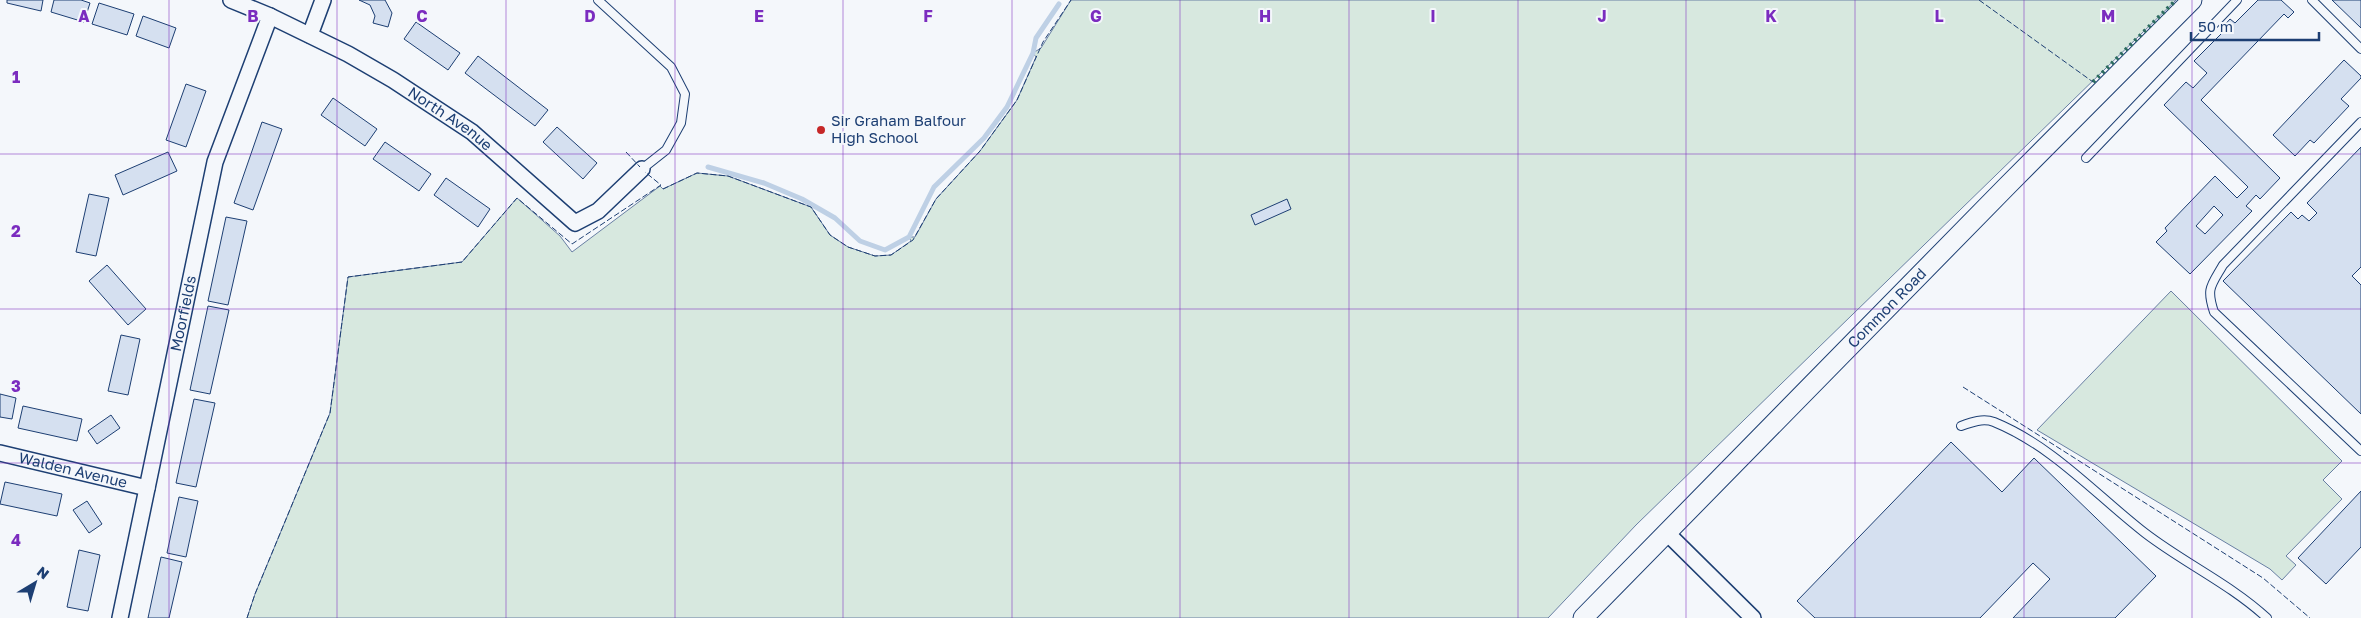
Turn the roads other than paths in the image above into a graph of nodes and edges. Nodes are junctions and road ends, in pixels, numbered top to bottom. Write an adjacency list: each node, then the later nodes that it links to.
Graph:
1 (231, 0): 7 (street, North Avenue)
2 (323, 0): 8 (street)
3 (598, 0): 12 (lane)
4 (2192, 0): 17 (street, Common Road)
5 (2237, 0): 11 (lane)
6 (2312, 0): 9 (lane)
7 (270, 16): 8 (street, North Avenue); 16 (street, Moorfields)
8 (310, 35): 12 (street, North Avenue)
9 (2361, 49)
10 (2361, 122): 14 (lane)
11 (2086, 158)
12 (642, 169)
13 (1961, 426): 21 (lane)
14 (2361, 451)
15 (0, 453): 16 (street, Walden Avenue)
16 (147, 488): 18 (street, Moorfields)
17 (1667, 533): 19 (street, Common Road); 20 (street)
18 (120, 618)
19 (1583, 618)
20 (1753, 618)
21 (2267, 618)

